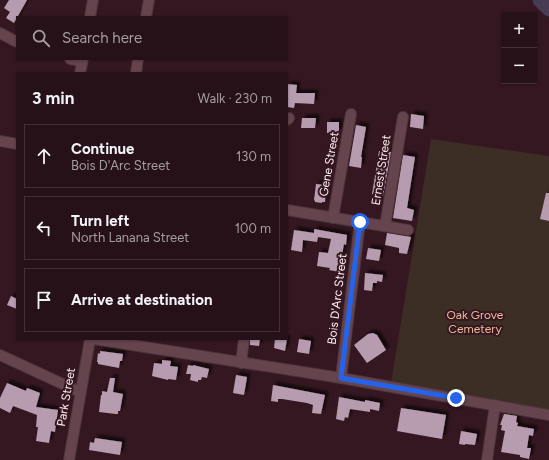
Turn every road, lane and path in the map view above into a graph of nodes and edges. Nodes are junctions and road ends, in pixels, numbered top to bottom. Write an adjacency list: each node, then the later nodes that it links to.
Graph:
1 (93, 0): 3 (street)
2 (148, 0): 4 (street)
3 (90, 16)
4 (146, 16)
5 (0, 33): 6 (street)
6 (16, 41)
7 (82, 60): 9 (street)
8 (138, 60): 10 (street)
9 (80, 72)
10 (136, 72)
11 (351, 114): 16 (street, Gene Street)
12 (403, 118): 18 (street, Ernest Street)
13 (0, 141): 14 (street)
14 (16, 144)
15 (288, 210): 16 (street)
16 (333, 218): 17 (street)
17 (360, 222): 18 (street); 25 (street, Bois D'Arc Street)
18 (385, 226): 19 (street)
19 (408, 230)
20 (90, 340): 26 (street, Park Street)
21 (100, 340): 24 (street)
22 (244, 340): 24 (street)
23 (0, 355): 26 (street)
24 (241, 363): 25 (street)
25 (341, 378): 27 (street)
26 (80, 392): 29 (street, Park Street)
27 (495, 405): 28 (street); 30 (street)
28 (549, 415)
29 (69, 460)
30 (487, 460)

